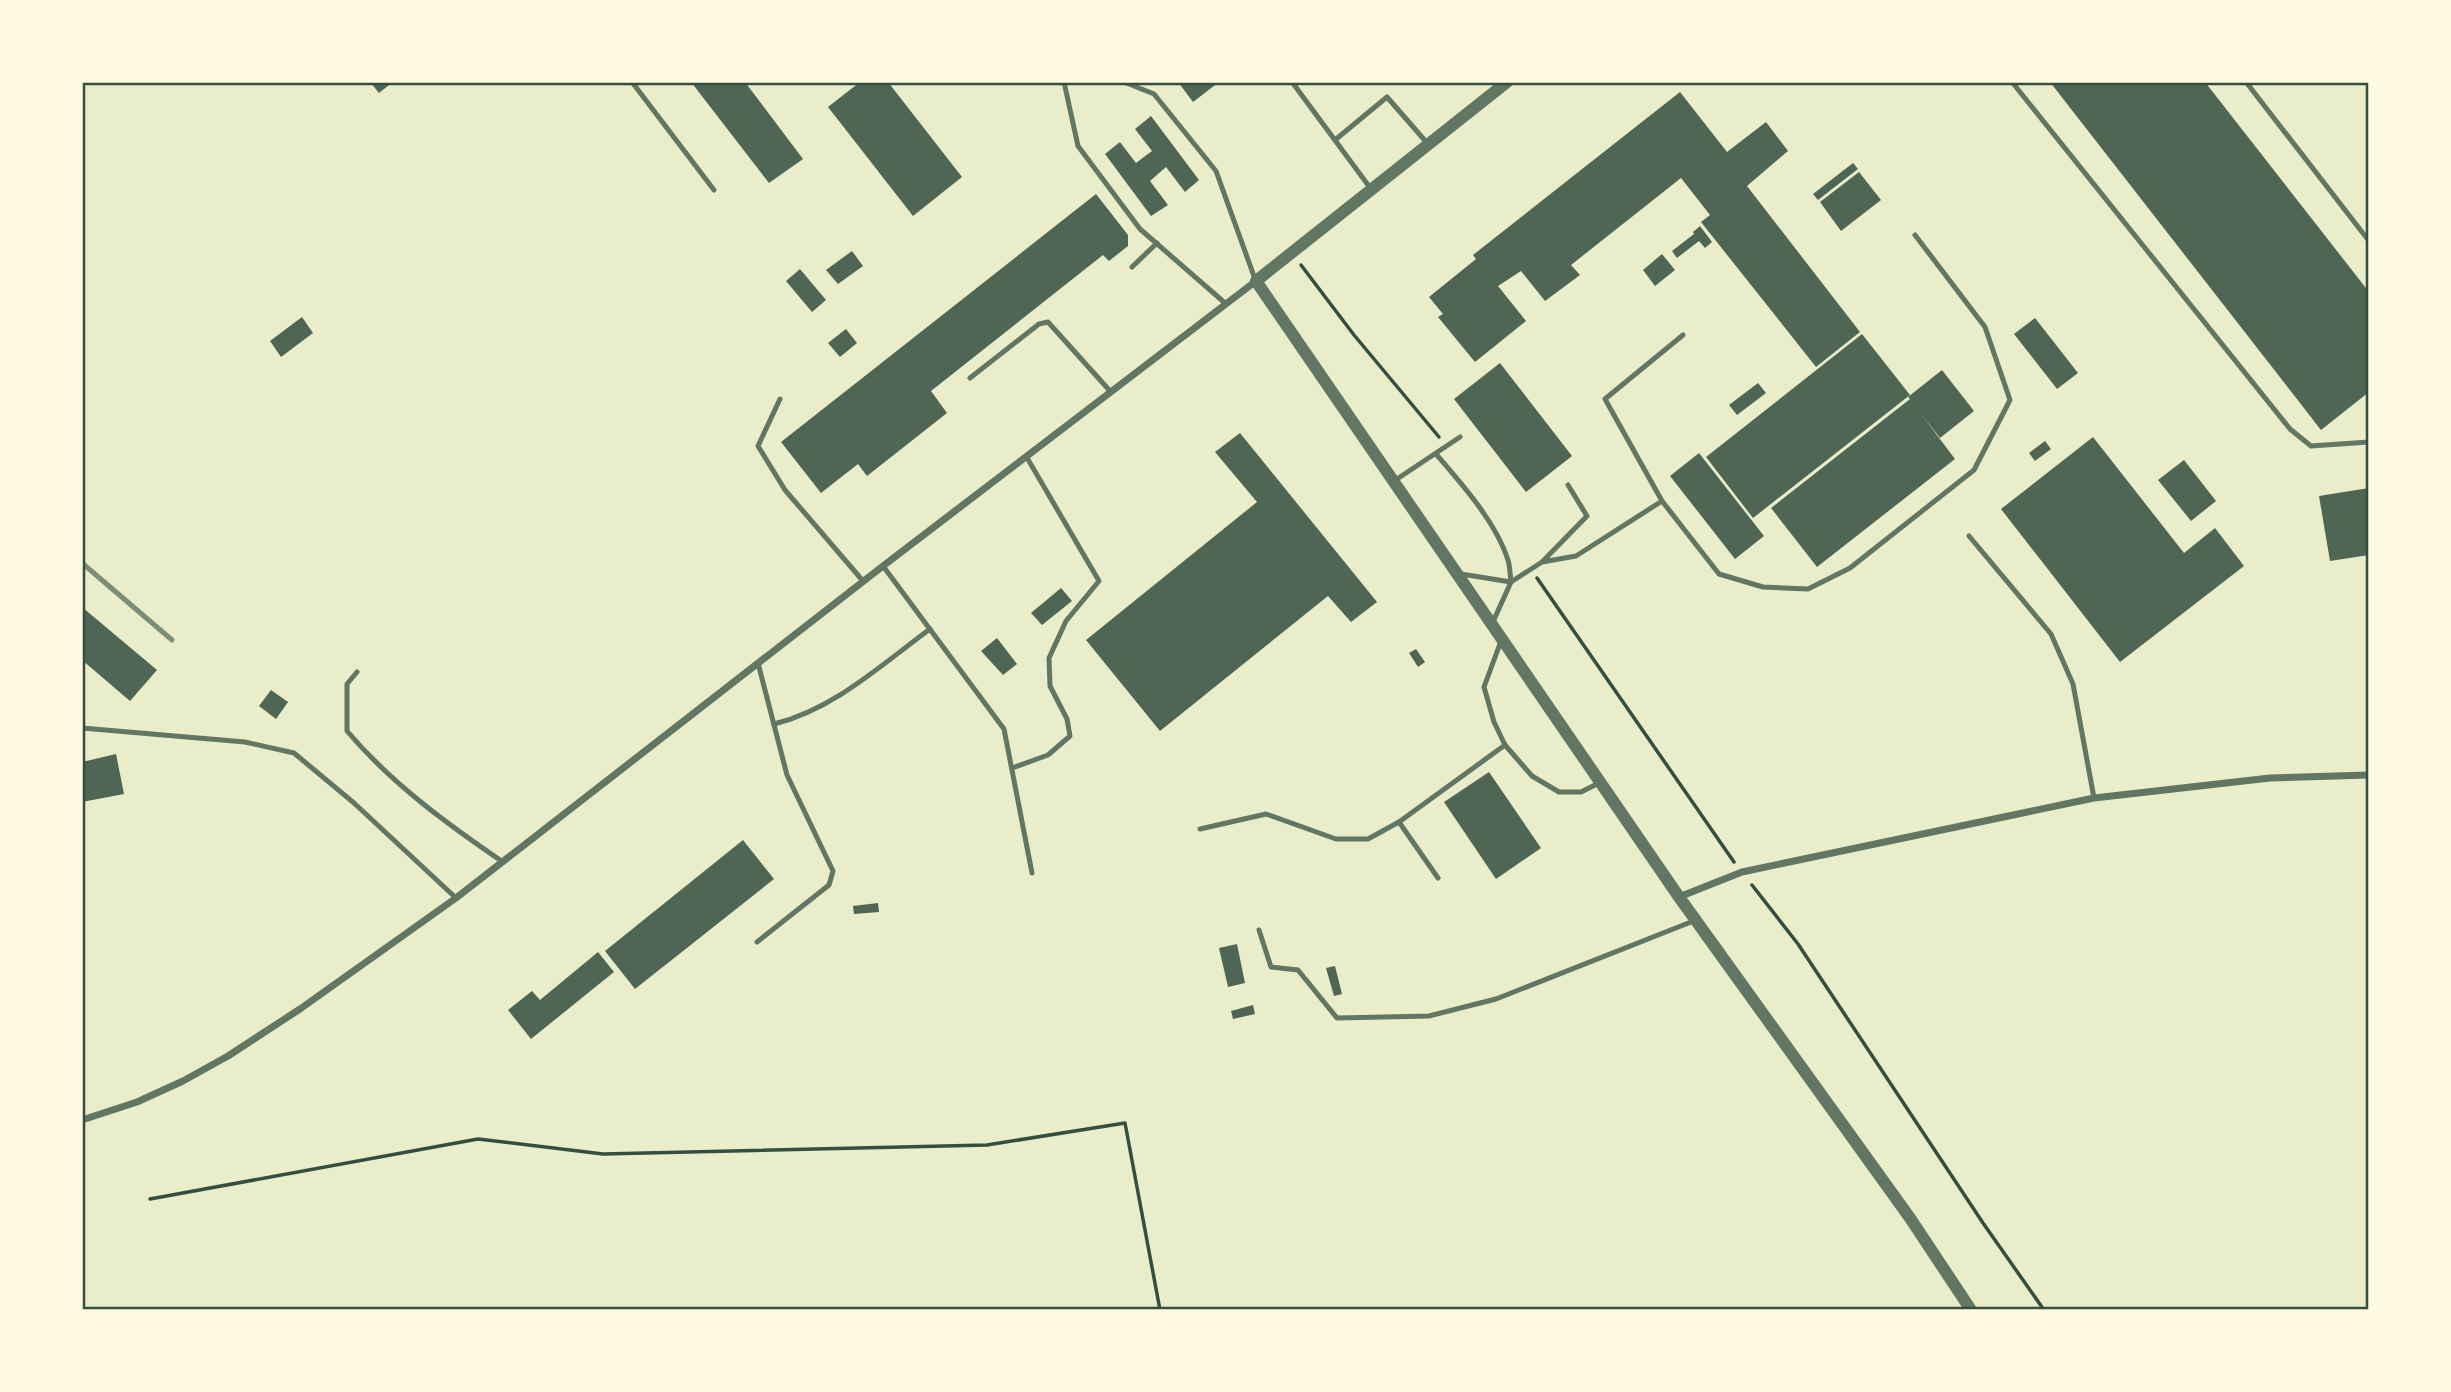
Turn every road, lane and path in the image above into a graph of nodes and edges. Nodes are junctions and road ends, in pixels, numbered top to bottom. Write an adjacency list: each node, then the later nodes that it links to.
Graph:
1 (632, 82): 11 (lane)
2 (1064, 82): 14 (lane)
3 (1124, 82): 17 (lane)
4 (1292, 82): 8 (lane)
5 (1507, 82): 9 (street)
6 (2012, 82): 24 (lane)
7 (2246, 82): 13 (lane)
8 (1335, 140): 9 (lane); 10 (lane)
9 (1428, 144): 10 (street)
10 (1371, 189): 15 (street)
11 (714, 190)
12 (1915, 235): 30 (lane)
13 (2369, 240)
14 (1157, 243): 16 (lane); 18 (lane)
15 (1291, 252): 17 (street); 25 (path)
16 (1132, 267)
17 (1256, 281): 18 (street); 28 (street)
18 (1225, 303): 21 (street)
19 (1684, 335): 30 (lane)
20 (970, 378): 21 (lane)
21 (1110, 391): 27 (street)
22 (780, 399): 36 (lane)
23 (1460, 437): 25 (lane)
24 (2369, 442)
25 (1446, 447): 26 (lane)
26 (1436, 454): 28 (lane); 37 (lane)
27 (1026, 456): 33 (street); 46 (lane)
28 (1394, 481): 35 (street)
29 (1568, 485): 32 (lane)
30 (1662, 501): 32 (lane)
31 (1969, 536): 49 (lane)
32 (1542, 562): 34 (lane)
33 (883, 566): 36 (street); 39 (lane)
34 (1531, 570): 37 (lane); 53 (path)
35 (1458, 573): 37 (lane); 38 (street)
36 (863, 582): 41 (street)
37 (1511, 582): 38 (lane)
38 (1492, 624): 40 (street)
39 (930, 629): 43 (lane); 46 (lane)
40 (1503, 638): 45 (lane); 48 (street)
41 (758, 663): 43 (lane); 52 (street)
42 (357, 672): 52 (lane)
43 (774, 724): 60 (lane)
44 (82, 728): 57 (lane)
45 (1505, 746): 48 (lane); 50 (lane)
46 (1012, 768): 54 (lane)
47 (2369, 775): 49 (street)
48 (1601, 782): 56 (street)
49 (2094, 798): 53 (street)
50 (1399, 822): 51 (lane); 55 (lane)
51 (1199, 829)
52 (503, 862): 57 (street)
53 (1742, 872): 56 (street); 65 (path)
54 (1032, 873)
55 (1438, 878)
56 (1679, 897): 58 (street)
57 (456, 898): 61 (street)
58 (1696, 920): 59 (lane); 64 (street)
59 (1259, 930)
60 (757, 942)
61 (82, 1120)
62 (150, 1199): 63 (path)
63 (1160, 1310)
64 (1971, 1310)
65 (2044, 1310)

